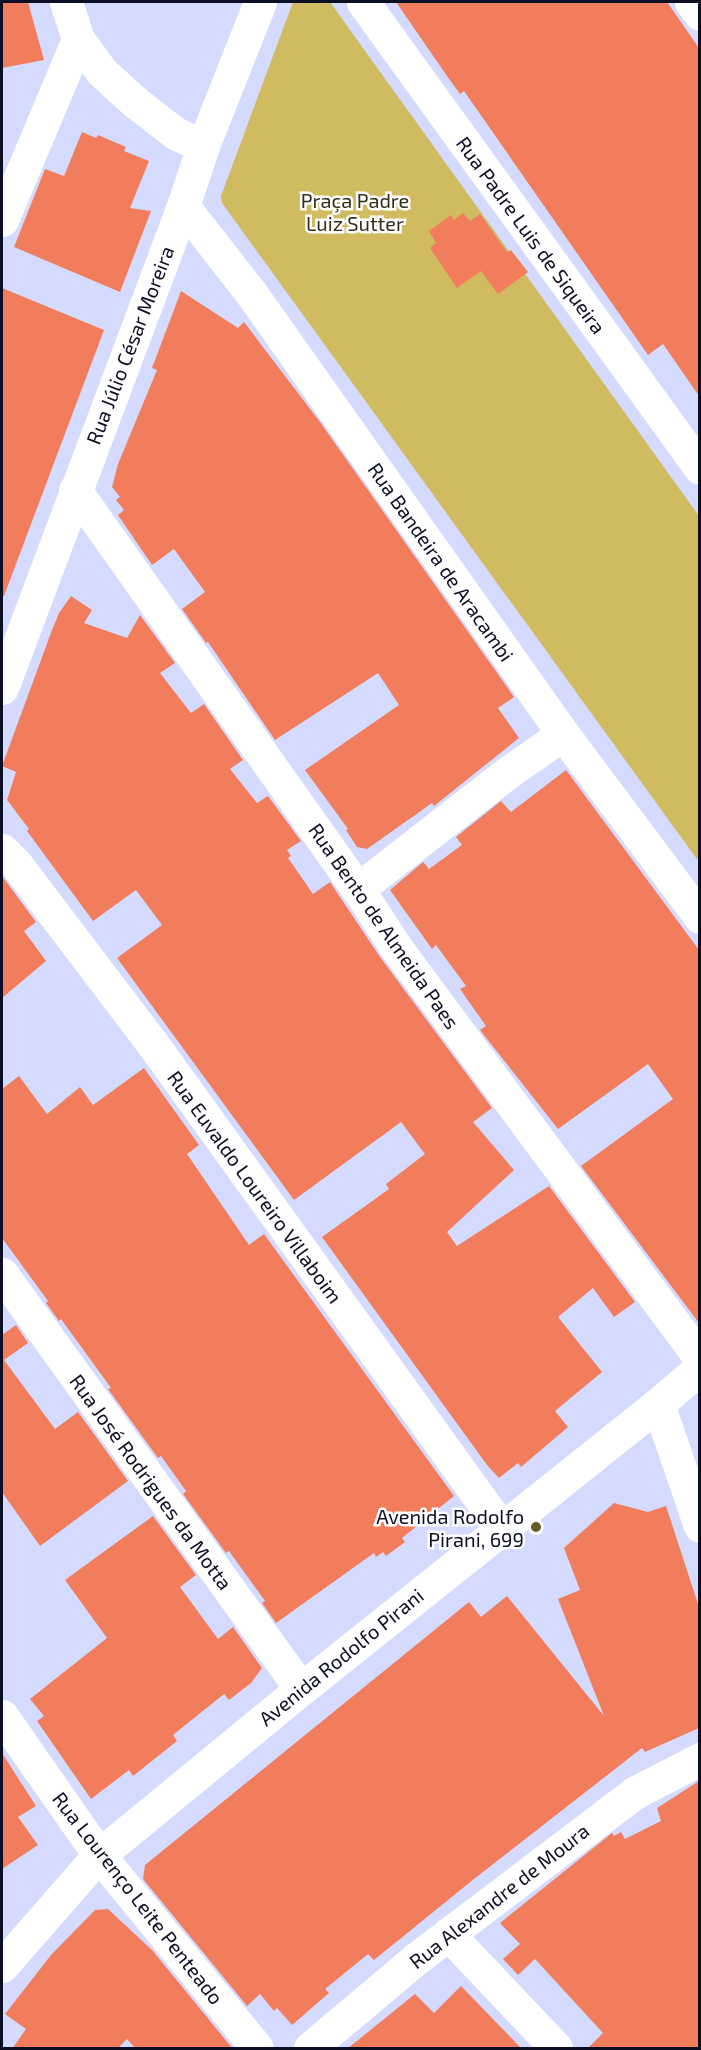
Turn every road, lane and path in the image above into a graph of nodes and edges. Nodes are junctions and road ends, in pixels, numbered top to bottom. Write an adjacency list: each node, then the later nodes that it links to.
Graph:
1 (66, 2): 6 (street)
2 (260, 2): 7 (street, Rua Júlio César Moreira)
3 (363, 2): 10 (street, Rua Padre Luis de Siqueira)
4 (691, 2): 5 (street)
5 (699, 14)
6 (78, 39): 7 (street); 9 (street)
7 (203, 146): 8 (street, Rua Júlio César Moreira)
8 (183, 206): 11 (street, Rua Júlio César Moreira); 13 (street, Rua Bandeira de Aracambi)
9 (2, 220)
10 (699, 468)
11 (75, 490): 12 (street, Rua Júlio César Moreira); 15 (street, Rua Bento de Almeida Paes)
12 (2, 688)
13 (563, 734): 15 (street); 16 (street, Rua Bandeira de Aracambi)
14 (2, 850): 22 (street, Rua Euvaldo Loureiro Villaboim)
15 (358, 889): 18 (street, Rua Bento de Almeida Paes)
16 (699, 917)
17 (2, 1274): 23 (street, Rua José Rodrigues da Motta)
18 (699, 1358)
19 (699, 1368): 20 (street, Avenida Rodolfo Pirani)
20 (658, 1404): 21 (street); 22 (street, Avenida Rodolfo Pirani)
21 (699, 1526)
22 (502, 1529): 23 (street, Avenida Rodolfo Pirani)
23 (301, 1689): 26 (street, Avenida Rodolfo Pirani)
24 (2, 1716): 26 (street, Rua Lourenço Leite Penteado)
25 (699, 1759): 27 (street, Rua Alexandre de Moura)
26 (99, 1855): 28 (street, Avenida Rodolfo Pirani); 29 (street, Rua Lourenço Leite Penteado)
27 (448, 1934): 30 (street, Rua Alexandre de Moura); 31 (street)
28 (2, 1966)
29 (256, 2049)
30 (309, 2049)
31 (556, 2049)

